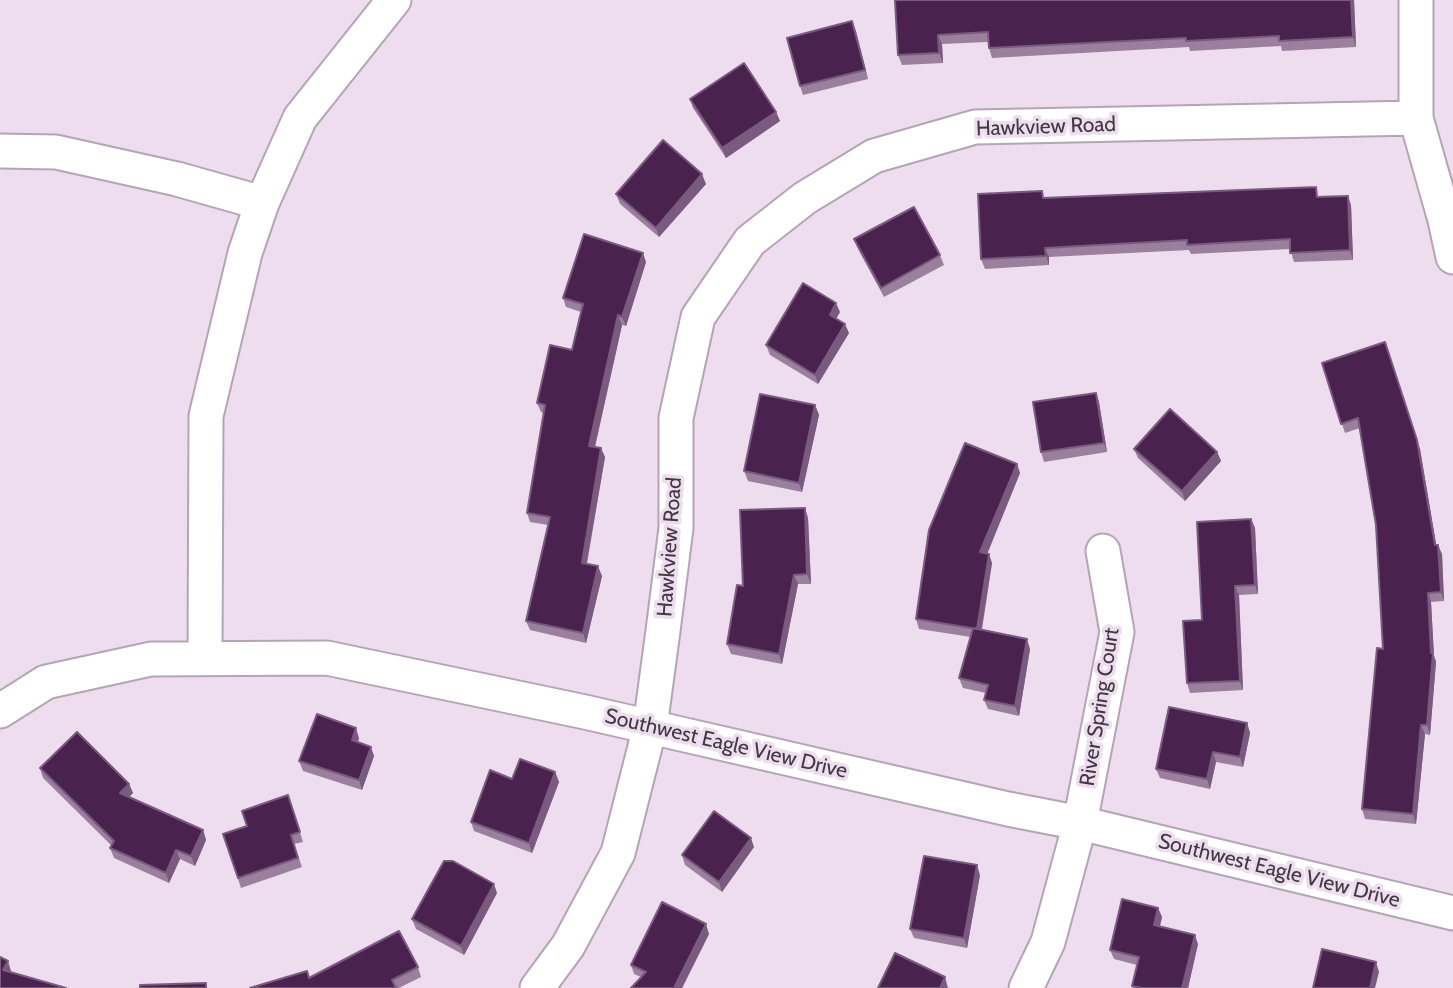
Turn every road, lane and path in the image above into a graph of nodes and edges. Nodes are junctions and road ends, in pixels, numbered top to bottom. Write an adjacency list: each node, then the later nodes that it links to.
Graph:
1 (394, 0): 5 (street)
2 (1416, 0): 3 (street)
3 (1416, 118): 6 (street); 10 (street, Hawkview Road)
4 (0, 151): 5 (street)
5 (262, 203): 8 (street)
6 (1453, 257)
7 (1103, 551): 11 (street, River Spring Court)
8 (205, 658): 9 (street, Southwest Eagle View Drive); 10 (street, Southwest Eagle View Drive)
9 (0, 711)
10 (650, 727): 11 (street, Southwest Eagle View Drive); 13 (street, Hawkview Road)
11 (1080, 823): 12 (street, Southwest Eagle View Drive); 14 (street, River Spring Court)
12 (1453, 913)
13 (537, 988)
14 (1026, 988)

